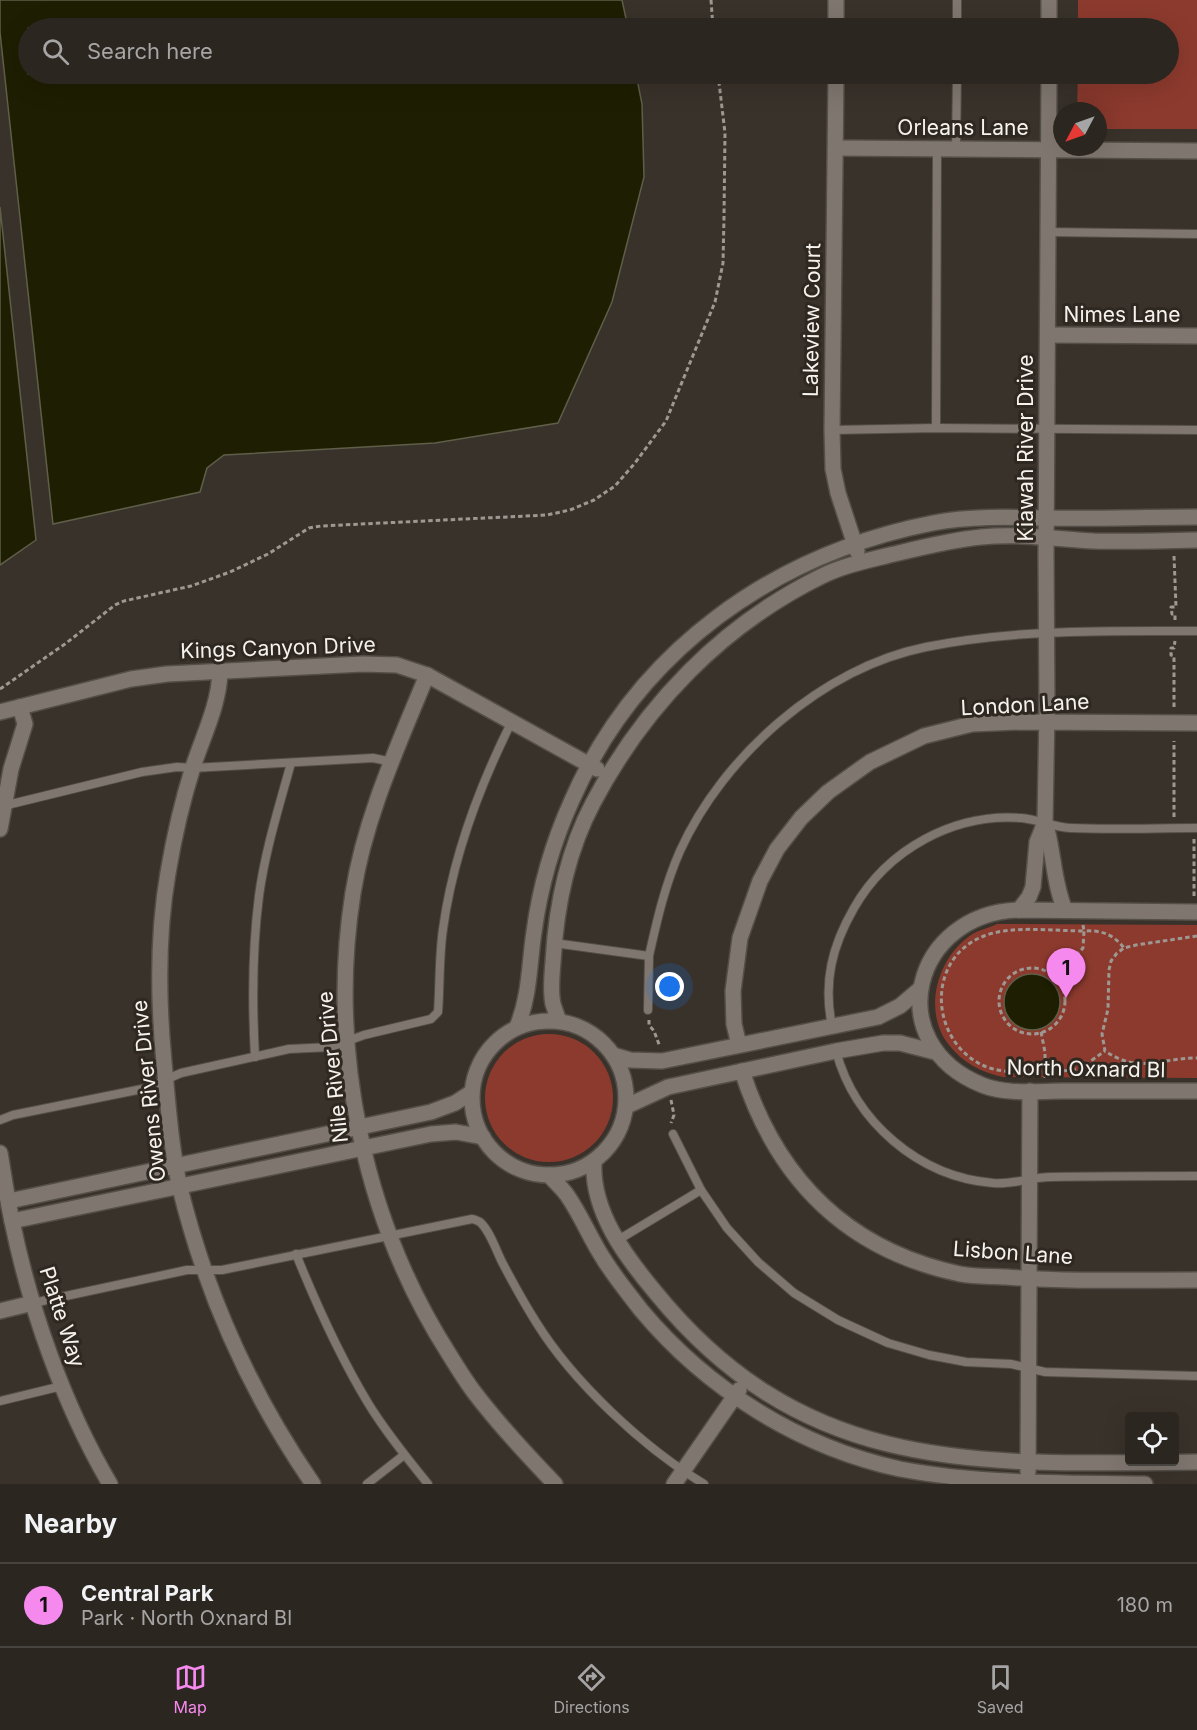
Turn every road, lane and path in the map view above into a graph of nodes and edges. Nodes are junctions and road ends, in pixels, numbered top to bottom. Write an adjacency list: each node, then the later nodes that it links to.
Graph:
1 (711, 0): 5 (path)
2 (836, 0): 6 (street)
3 (957, 0): 7 (lane)
4 (1049, 0): 8 (street)
5 (712, 18)
6 (836, 18)
7 (957, 18)
8 (1049, 18)
9 (719, 84): 39 (path)
10 (836, 84): 13 (street, Lakeview Court)
11 (957, 84): 15 (lane)
12 (1049, 84): 16 (street, Kiawah River Drive)
13 (836, 148): 14 (street, Orleans Lane); 24 (street, Lakeview Court)
14 (937, 149): 15 (street, Orleans Lane); 22 (lane)
15 (956, 149): 16 (street, Orleans Lane)
16 (1048, 150): 17 (street, Orleans Lane); 18 (street, Kiawah River Drive)
17 (1197, 151)
18 (1047, 232): 19 (lane); 20 (street, Kiawah River Drive)
19 (1197, 234)
20 (1048, 335): 21 (street, Nimes Lane); 23 (street, Kiawah River Drive)
21 (1197, 336)
22 (936, 428): 23 (lane); 24 (lane)
23 (1046, 429): 25 (lane); 27 (street, Kiawah River Drive)
24 (832, 430): 30 (street, Lakeview Court)
25 (1197, 430)
26 (1197, 517): 27 (street)
27 (1046, 518): 28 (street, Kiawah River Drive); 30 (street)
28 (1046, 538): 29 (street); 32 (street); 35 (street, Kiawah River Drive)
29 (1197, 540)
30 (855, 543): 32 (street, Lakeview Court); 49 (street)
31 (1174, 556): 33 (path)
32 (861, 562): 51 (street)
33 (1175, 624)
34 (1197, 631): 35 (lane)
35 (1047, 633): 44 (street, Kiawah River Drive); 66 (lane)
36 (1175, 638): 41 (path)
37 (220, 672): 38 (street, Kings Canyon Drive); 40 (street, Kings Canyon Drive); 50 (street, Owens River Drive)
38 (427, 675): 43 (street, Kings Canyon Drive); 47 (street, Nile River Drive)
39 (0, 689)
40 (20, 707): 42 (street, Kings Canyon Drive); 52 (street)
41 (1174, 707)
42 (0, 712)
43 (512, 721): 49 (street, Kings Canyon Drive); 74 (lane)
44 (1047, 723): 45 (street, London Lane); 53 (street, Kiawah River Drive); 75 (street, London Lane)
45 (1197, 723)
46 (1174, 741): 54 (path)
47 (392, 762): 48 (lane); 74 (street, Nile River Drive)
48 (291, 763): 50 (lane); 81 (lane)
49 (589, 765): 51 (street, Kings Canyon Drive); 72 (street)
50 (193, 768): 52 (lane); 85 (street, Owens River Drive)
51 (608, 775): 64 (street)
52 (2, 806): 56 (street)
53 (1045, 822): 54 (lane); 58 (street, Kiawah River Drive); 59 (street, Kiawah River Drive); 71 (lane)
54 (1174, 828): 55 (lane)
55 (1196, 828): 57 (path)
56 (0, 829)
57 (1194, 896)
58 (1020, 910): 59 (street, North Oxnard Bl); 68 (street, North Oxnard Bl)
59 (1065, 910): 60 (street, North Oxnard Bl)
60 (1197, 912)
61 (1083, 919): 62 (path)
62 (1084, 931): 65 (path); 67 (path); 84 (path)
63 (1197, 936): 65 (path)
64 (554, 943): 66 (lane); 70 (street)
65 (1124, 948): 78 (path)
66 (649, 956): 69 (lane)
67 (1056, 978): 73 (path); 73 (path)
68 (920, 989): 71 (street); 79 (street, North Oxnard Bl)
69 (648, 1010): 76 (path)
70 (559, 1022): 72 (street); 80 (street)
71 (832, 1026): 75 (street)
72 (517, 1027): 89 (street)
73 (1041, 1032): 84 (path)
74 (348, 1041): 81 (lane); 93 (street, Nile River Drive)
75 (739, 1045): 80 (street)
76 (660, 1047)
77 (836, 1051): 79 (street); 83 (street); 102 (lane)
78 (1105, 1051): 82 (path); 84 (path)
79 (935, 1052): 87 (street, North Oxnard Bl)
80 (613, 1055): 91 (street)
81 (255, 1057): 85 (lane)
82 (1197, 1058)
83 (742, 1071): 91 (street); 111 (street, Lisbon Lane)
84 (1045, 1071): 86 (path)
85 (165, 1080): 92 (lane); 99 (street, Owens River Drive)
86 (1045, 1084)
87 (1030, 1091): 88 (street, North Oxnard Bl); 102 (street)
88 (1197, 1091)
89 (472, 1092): 93 (street); 95 (street)
90 (670, 1099): 94 (path)
91 (627, 1106): 98 (street)
92 (0, 1120)
93 (358, 1128): 96 (street, Nile River Drive); 99 (street)
94 (673, 1134): 104 (lane)
95 (483, 1137): 96 (street); 100 (street)
96 (362, 1149): 103 (street); 107 (street, Nile River Drive)
97 (0, 1153): 105 (street, Platte Way)
98 (594, 1161): 100 (street); 108 (street)
99 (176, 1166): 103 (street, Owens River Drive); 105 (street)
100 (549, 1175): 119 (street)
101 (1197, 1176): 102 (lane)
102 (1029, 1180): 111 (street)
103 (180, 1187): 106 (street); 110 (street, Owens River Drive)
104 (701, 1190): 108 (lane); 115 (lane)
105 (9, 1201): 106 (street, Platte Way)
106 (12, 1221): 113 (street, Platte Way)
107 (390, 1235): 109 (lane); 124 (lane); 129 (street, Nile River Drive)
108 (618, 1240): 117 (street)
109 (296, 1254): 110 (lane); 121 (lane)
110 (204, 1270): 113 (lane); 126 (street, Owens River Drive)
111 (1029, 1280): 112 (street, Lisbon Lane); 115 (street)
112 (1197, 1280)
113 (33, 1303): 114 (street); 118 (street, Platte Way)
114 (0, 1311)
115 (1029, 1368): 116 (lane); 122 (street)
116 (1197, 1376)
117 (746, 1380): 119 (street); 122 (street)
118 (62, 1386): 120 (lane); 125 (street, Platte Way)
119 (735, 1396): 124 (street); 131 (street)
120 (0, 1401)
121 (404, 1455): 127 (lane); 128 (lane)
122 (1028, 1462): 123 (street); 131 (street)
123 (1197, 1462)
124 (679, 1478): 130 (lane)
125 (110, 1484)
126 (313, 1484)
127 (367, 1484)
128 (428, 1484)
129 (555, 1484)
130 (704, 1484)
131 (1029, 1484): 132 (street)
132 (1145, 1484)

